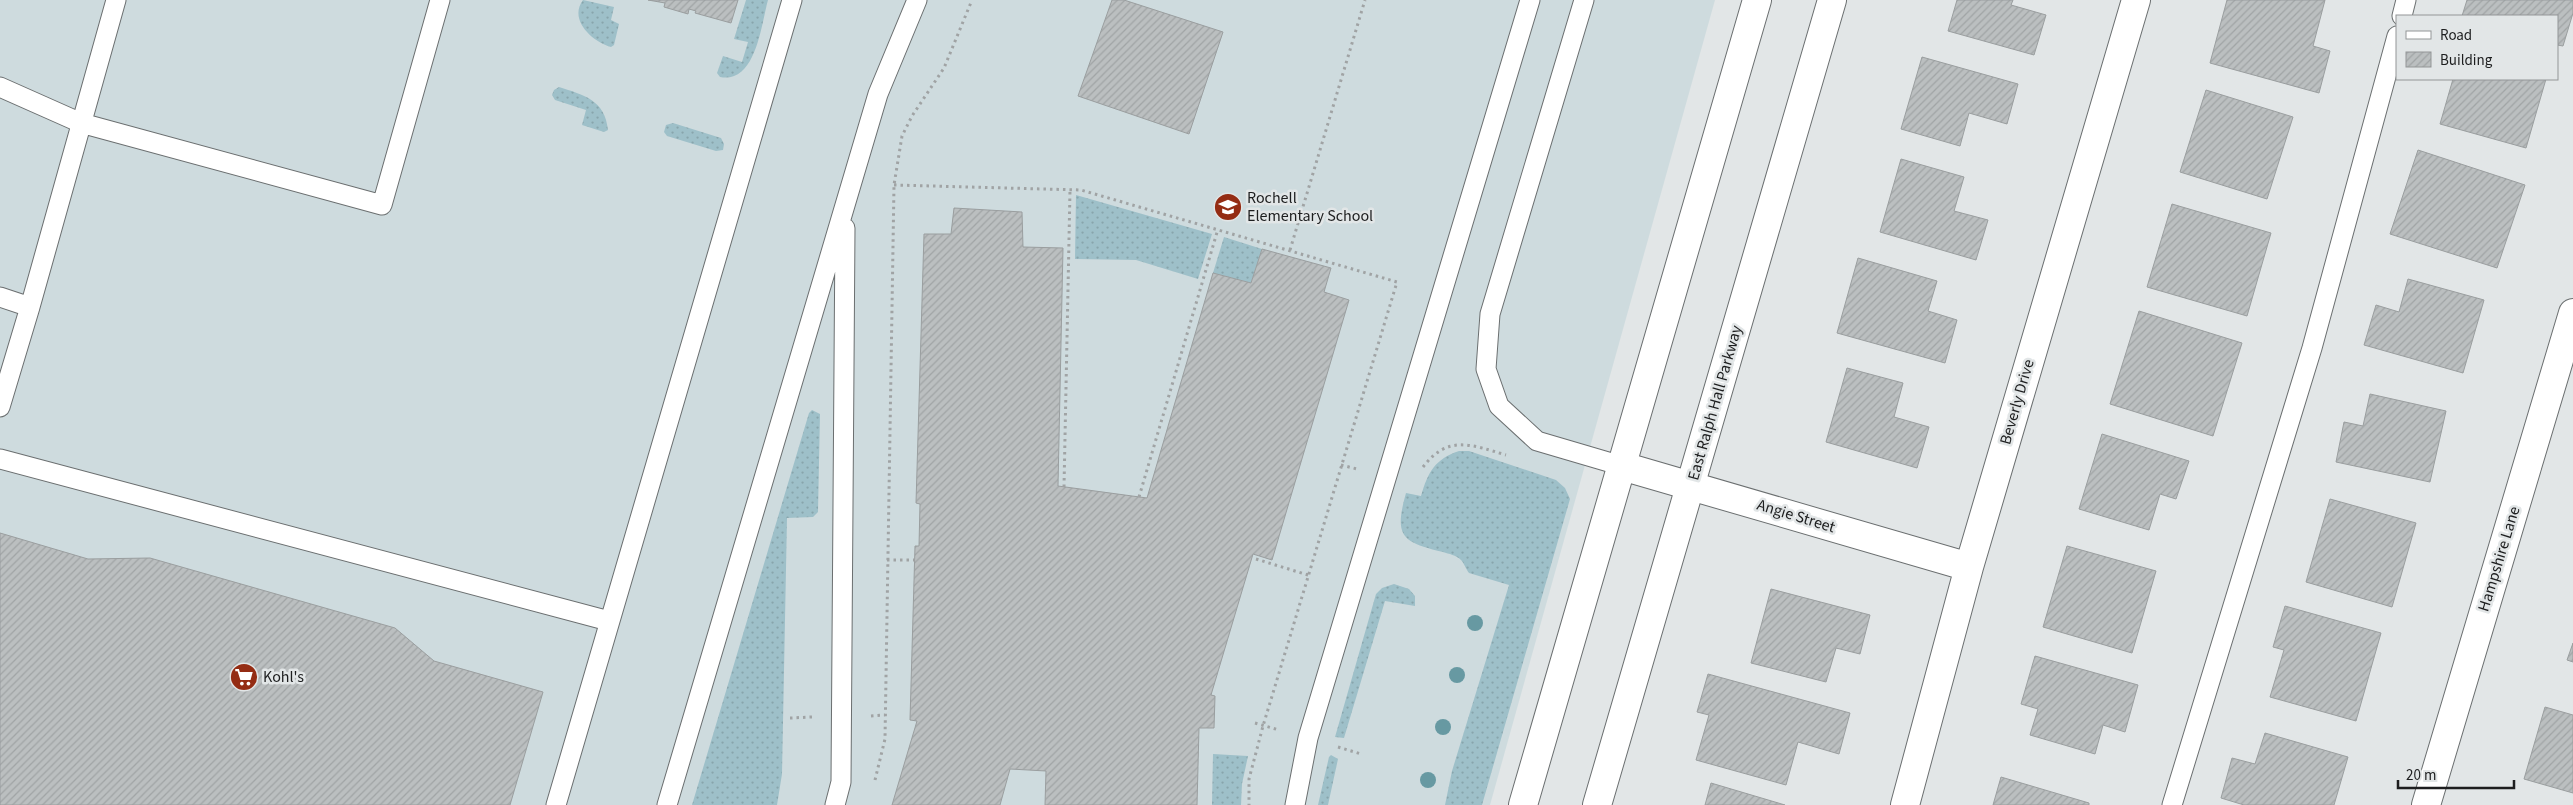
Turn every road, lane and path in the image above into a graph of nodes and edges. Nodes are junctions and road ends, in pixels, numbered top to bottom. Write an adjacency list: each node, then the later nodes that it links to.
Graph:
1 (116, 0): 16 (lane)
2 (440, 0): 16 (lane)
3 (792, 0): 39 (lane)
4 (916, 0): 19 (lane)
5 (972, 0): 17 (path)
6 (1365, 0): 21 (path)
7 (1530, 0): 30 (lane)
8 (1584, 0): 29 (lane)
9 (1758, 0): 29 (street)
10 (1832, 0): 31 (street, East Ralph Hall Parkway)
11 (2136, 0): 37 (street, Beverly Drive)
12 (2406, 0): 13 (lane)
13 (2402, 15)
14 (2396, 40): 49 (lane)
15 (0, 87): 16 (lane)
16 (81, 123): 23 (lane)
17 (894, 185): 18 (path); 35 (path)
18 (1070, 190): 20 (path); 32 (path)
19 (845, 207): 42 (lane); 43 (lane)
20 (1218, 229): 21 (path); 33 (path)
21 (1290, 250): 28 (path)
22 (0, 297): 23 (lane)
23 (30, 307): 25 (lane)
24 (2573, 313): 50 (street, Hampshire Lane)
25 (0, 407)
26 (1515, 457): 30 (path)
27 (0, 459): 39 (lane)
28 (1341, 465): 30 (path); 38 (path)
29 (1622, 466): 31 (street, Angie Street); 46 (street)
30 (1387, 478): 45 (lane)
31 (1691, 485): 37 (street, Angie Street); 47 (street, East Ralph Hall Parkway)
32 (1064, 487)
33 (1139, 497)
34 (1256, 559): 38 (path)
35 (887, 560): 36 (path); 40 (path)
36 (915, 560)
37 (1969, 566): 48 (street, Beverly Drive)
38 (1308, 576): 44 (path)
39 (610, 622): 41 (lane)
40 (875, 780)
41 (556, 805)
42 (667, 805)
43 (835, 805)
44 (1249, 805)
45 (1295, 805)
46 (1523, 805)
47 (1597, 805)
48 (1905, 805)
49 (2172, 805)
50 (2426, 805)

